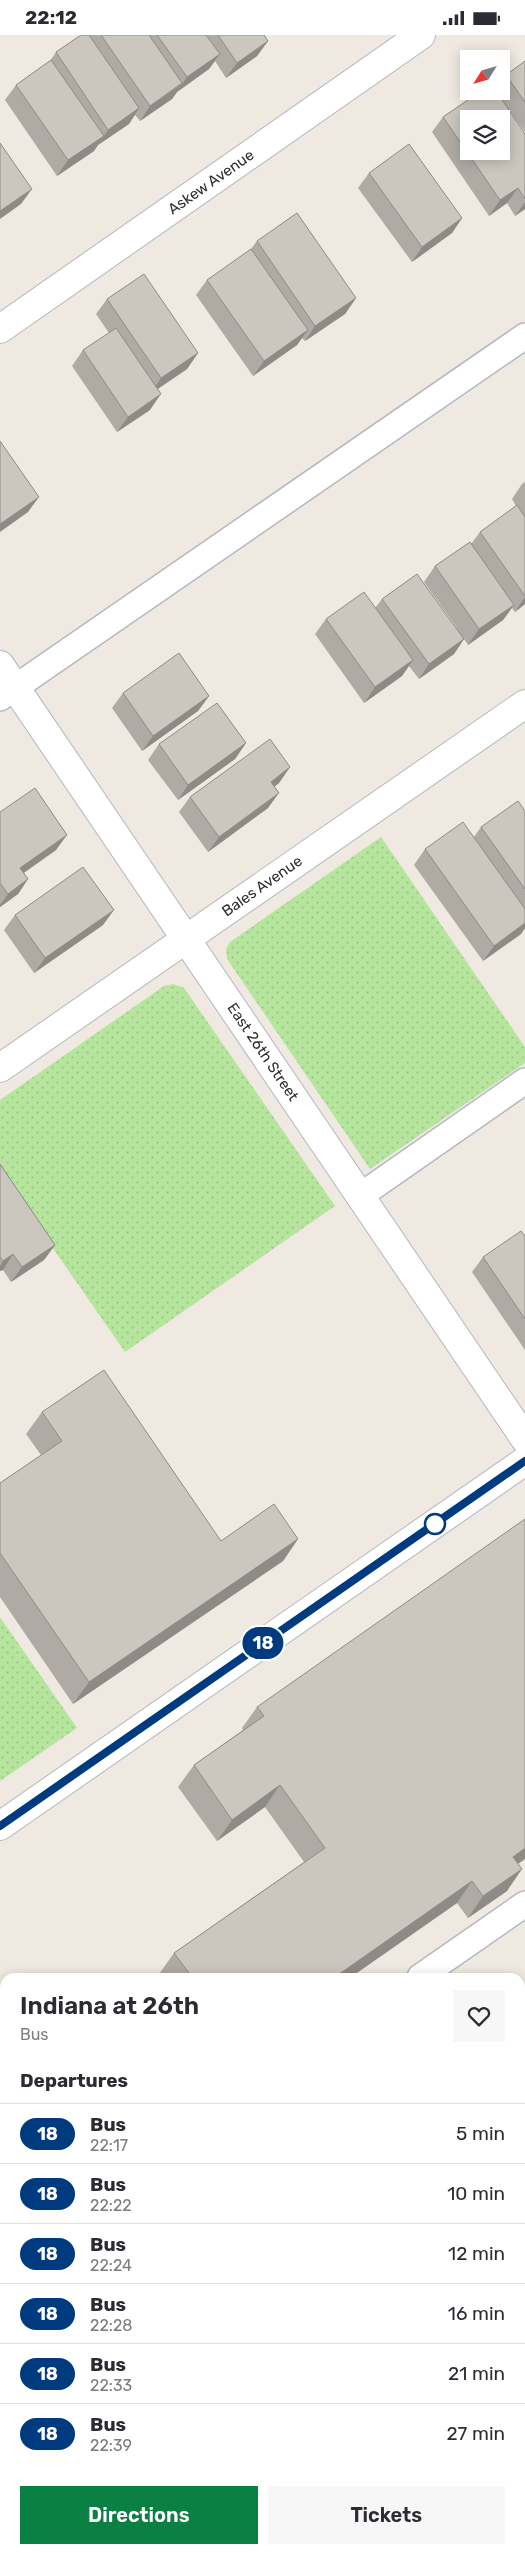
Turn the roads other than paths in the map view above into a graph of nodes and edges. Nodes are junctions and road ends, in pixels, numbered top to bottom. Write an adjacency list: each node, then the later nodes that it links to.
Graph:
1 (421, 35): 2 (street, Askew Avenue)
2 (0, 329)
3 (525, 336): 5 (lane)
4 (0, 665): 5 (street, East 26th Street)
5 (8, 693): 7 (street, East 26th Street)
6 (525, 704): 7 (street, Bales Avenue)
7 (186, 938): 8 (street, Bales Avenue); 10 (street, East 26th Street)
8 (0, 1068)
9 (525, 1081): 10 (lane)
10 (360, 1196): 11 (street, East 26th Street)
11 (525, 1439)
12 (525, 1461): 13 (street)
13 (0, 1826)
14 (525, 1904): 15 (lane)
15 (426, 1973)

